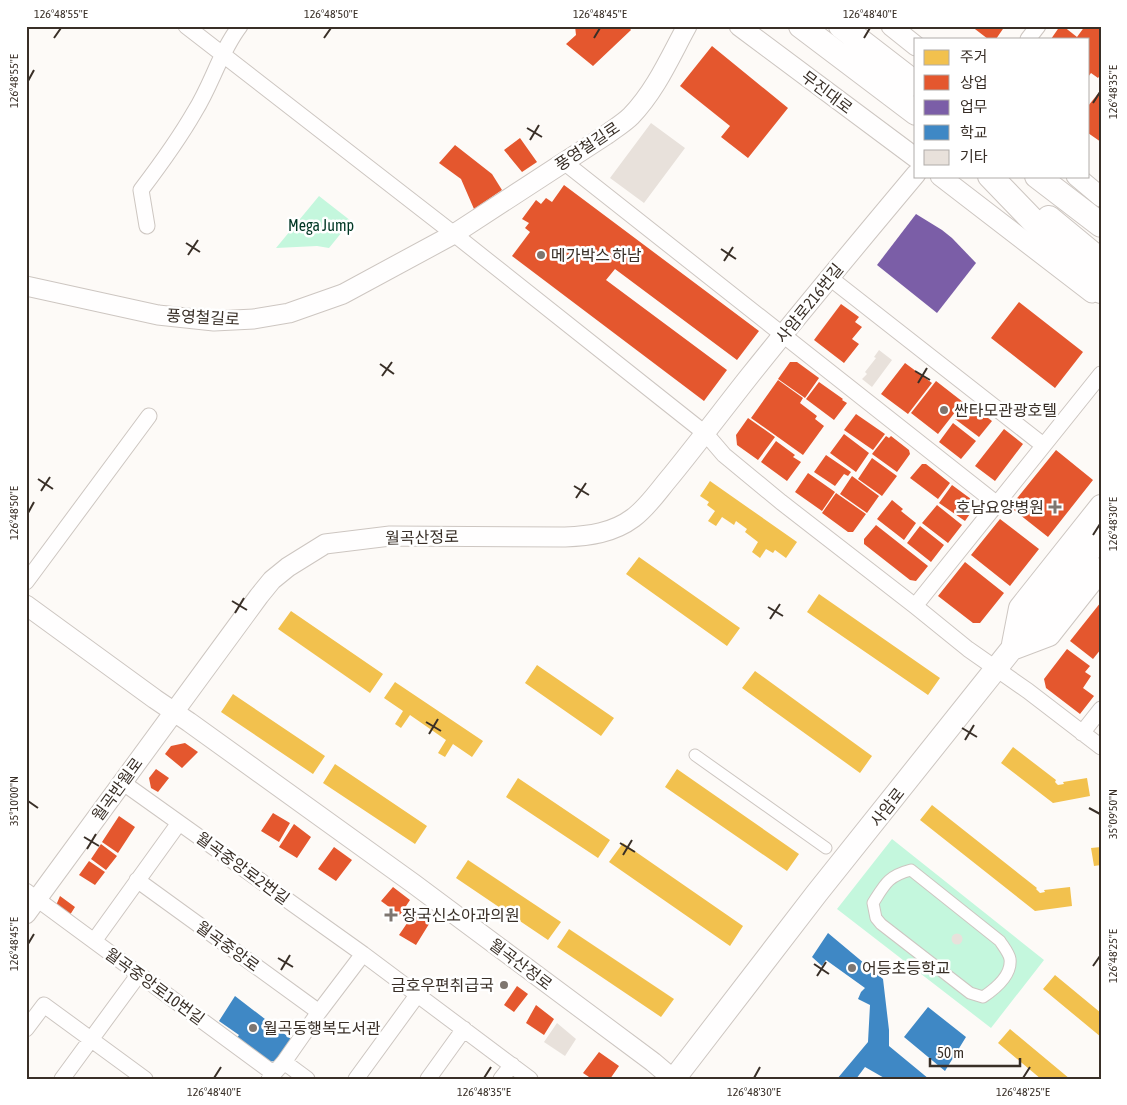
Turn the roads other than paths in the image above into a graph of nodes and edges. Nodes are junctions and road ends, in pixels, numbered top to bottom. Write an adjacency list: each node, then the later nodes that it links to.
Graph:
1 (186, 26): 9 (street)
2 (240, 26): 9 (street)
3 (686, 26): 13 (street, 풍영철길로)
4 (739, 26): 12 (street, 무진대로)
5 (802, 26): 11 (highway)
6 (841, 26): 10 (highway)
7 (1038, 26): 8 (street)
8 (1029, 38)
9 (222, 54): 22 (street); 23 (street)
10 (914, 82)
11 (914, 111)
12 (914, 157)
13 (564, 162): 23 (street, 풍영철길로); 29 (street)
14 (914, 176): 25 (street, 사암로216번길)
15 (943, 178): 28 (street)
16 (992, 178): 27 (highway)
17 (999, 178): 24 (highway)
18 (1040, 178): 21 (highway)
19 (1078, 178): 20 (street)
20 (1101, 197)
21 (1101, 225)
22 (147, 226)
23 (454, 234): 26 (street, 풍영철길로); 32 (street)
24 (1101, 261)
25 (830, 278): 29 (street, 사암로216번길); 33 (street)
26 (26, 286)
27 (1101, 291)
28 (1101, 300)
29 (783, 335): 32 (street, 사암로216번길); 34 (street)
30 (1101, 374): 33 (street)
31 (149, 416): 38 (street)
32 (706, 434): 40 (street); 44 (street, 월곡산정로)
33 (1043, 445): 34 (street)
34 (997, 504): 40 (street)
35 (1101, 506): 41 (main road)
36 (1101, 537): 41 (main road, 사암로)
37 (1100, 581): 41 (main road)
38 (26, 582)
39 (26, 605): 44 (street, 월곡산정로)
40 (915, 606): 42 (street)
41 (1012, 650): 42 (main road, 사암로)
42 (997, 668): 45 (street); 72 (main road, 사암로)
43 (1101, 709): 45 (street)
44 (173, 712): 48 (street, 월곡반월로); 72 (street, 월곡산정로)
45 (1082, 732): 46 (street)
46 (1101, 747)
47 (695, 754): 50 (street)
48 (122, 782): 49 (street, 월곡중앙로2번길); 53 (street, 월곡반월로)
49 (179, 822): 51 (street); 55 (street, 월곡중앙로2번길)
50 (826, 848)
51 (137, 880): 54 (street); 58 (street, 월곡중앙로)
52 (878, 896): 52 (street)
53 (30, 901): 54 (street, 월곡중앙로10번길)
54 (94, 941): 56 (street, 월곡중앙로10번길)
55 (363, 954): 57 (street, 월곡중앙로2번길); 58 (street)
56 (139, 974): 61 (street); 65 (street, 월곡중앙로10번길)
57 (418, 994): 60 (street, 월곡중앙로2번길); 68 (street)
58 (319, 1012): 62 (street)
59 (26, 1029): 61 (street)
60 (464, 1029): 63 (street, 월곡중앙로2번길); 69 (street)
61 (90, 1040): 64 (street); 66 (street)
62 (284, 1062): 65 (street); 67 (street)
63 (512, 1065): 70 (street); 71 (street, 월곡중앙로2번길)
64 (136, 1076)
65 (271, 1076)
66 (62, 1079)
67 (307, 1079)
68 (356, 1079)
69 (428, 1079)
70 (501, 1079)
71 (530, 1079)
72 (673, 1079)

